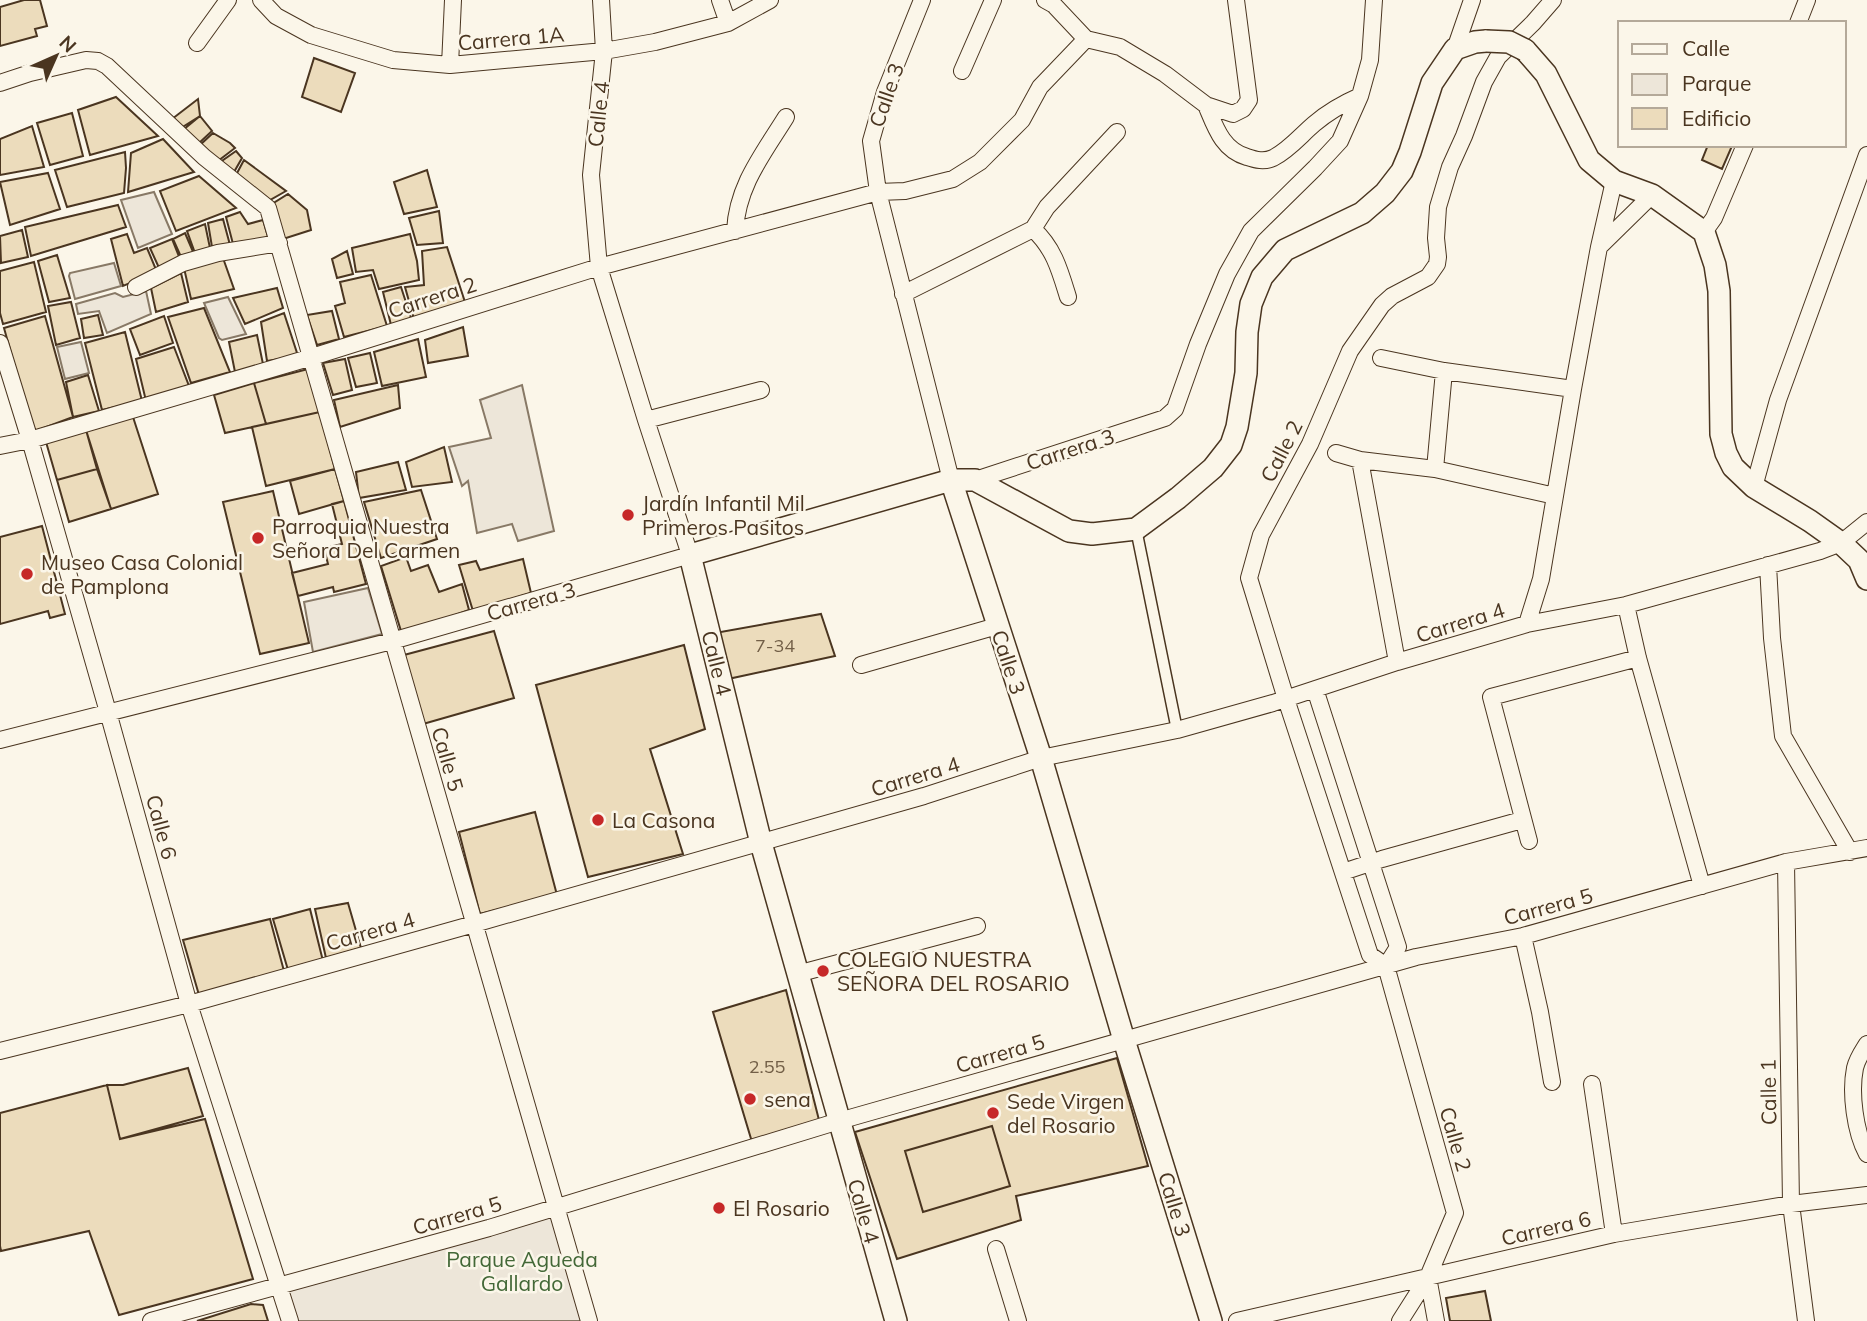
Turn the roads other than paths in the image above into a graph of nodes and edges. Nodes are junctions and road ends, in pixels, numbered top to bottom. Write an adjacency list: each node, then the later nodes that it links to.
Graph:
1 (228, 0): 18 (street)
2 (261, 0): 21 (street, Carrera 1A)
3 (453, 0): 21 (street)
4 (601, 0): 20 (street, Calle 4)
5 (720, 0): 16 (street)
6 (770, 0): 16 (street, Carrera 1A)
7 (922, 0): 31 (street, Calle 3)
8 (993, 0): 22 (street)
9 (1045, 0): 17 (street)
10 (1236, 0): 25 (street)
11 (1374, 0): 24 (street)
12 (1472, 0): 19 (street)
13 (1553, 0): 73 (street, Calle 2)
14 (1807, 0): 15 (street)
15 (1799, 21)
16 (728, 23): 20 (street, Carrera 1A)
17 (1086, 39): 25 (street); 31 (street, Carrera 2)
18 (197, 43)
19 (1455, 49): 30 (main road, bridge); 60 (main road)
20 (604, 51): 21 (street, Carrera 1A); 39 (street, Calle 4)
21 (450, 65)
22 (962, 71)
23 (0, 83): 37 (street, Calle 5)
24 (1360, 96): 25 (street); 56 (street, Carrera 3)
25 (1206, 104)
26 (786, 117): 35 (street)
27 (1117, 132): 34 (street)
28 (1744, 147): 36 (street)
29 (1867, 155): 32 (street)
30 (1614, 181): 33 (main road); 38 (street)
31 (878, 192): 35 (street, Carrera 2); 41 (street, Calle 3)
32 (1861, 192): 57 (street)
33 (1652, 195): 36 (main road); 38 (street)
34 (1033, 229): 41 (street); 42 (street)
35 (736, 231): 39 (street, Carrera 2)
36 (1704, 232): 57 (main road)
37 (279, 243): 40 (street); 44 (street, Calle 5)
38 (1599, 247): 47 (street)
39 (599, 267): 44 (street, Carrera 2); 49 (street, Calle 4)
40 (136, 286)
41 (904, 294): 55 (street, Calle 3)
42 (1068, 297)
43 (0, 342): 50 (street, Calle 6)
44 (312, 357): 50 (street, Carrera 2); 68 (street, Calle 5)
45 (1381, 358): 46 (street)
46 (1444, 371): 47 (street); 54 (street)
47 (1573, 389): 58 (street)
48 (761, 390): 49 (street)
49 (646, 420): 62 (street, Calle 4)
50 (30, 440): 51 (street, Carrera 2); 74 (street, Calle 6)
51 (0, 446)
52 (1336, 453): 53 (street)
53 (1360, 460): 54 (street); 70 (street)
54 (1435, 470): 58 (street)
55 (951, 480): 56 (main road, Carrera 3); 62 (main road, Carrera 3); 67 (main road, Calle 3)
56 (975, 480): 60 (main road)
57 (1754, 487): 61 (main road)
58 (1555, 496): 66 (street)
59 (1867, 522): 61 (street)
60 (1136, 529): 75 (street)
61 (1841, 543): 63 (street, Carrera 4); 64 (main road)
62 (690, 555): 68 (street, Carrera 3); 80 (main road, Calle 4)
63 (1768, 565): 65 (street, Carrera 4); 82 (street)
64 (1867, 579)
65 (1626, 605): 66 (street, Carrera 4); 69 (street)
66 (1527, 624): 70 (street, Carrera 4)
67 (997, 626): 71 (street); 77 (main road, Calle 3)
68 (392, 641): 74 (street, Carrera 3); 87 (street, Calle 5)
69 (1637, 658): 78 (street); 86 (street)
70 (1398, 662): 72 (street, Carrera 4)
71 (861, 665)
72 (1315, 689): 73 (street, Carrera 4); 83 (street)
73 (1286, 699): 75 (street, Carrera 4); 85 (street, Calle 2)
74 (108, 712): 76 (street, Carrera 3); 92 (street, Calle 6)
75 (1177, 730): 77 (street, Carrera 4)
76 (0, 740)
77 (1041, 758): 80 (street, Carrera 4); 93 (main road, Calle 3)
78 (1522, 821): 79 (street); 83 (street)
79 (1529, 841)
80 (761, 843): 87 (street, Carrera 4); 91 (main road, Calle 4)
81 (1867, 848): 82 (street, Carrera 5)
82 (1850, 852): 84 (street, Carrera 5)
83 (1371, 862): 85 (street); 90 (street)
84 (1786, 862): 86 (street, Carrera 5); 101 (street, Calle 1)
85 (1343, 872): 90 (street, Calle 2)
86 (1702, 886): 89 (street, Carrera 5)
87 (474, 924): 92 (street, Carrera 4); 102 (street, Calle 5)
88 (977, 926): 91 (street)
89 (1523, 936): 90 (street, Carrera 5); 96 (street)
90 (1386, 966): 93 (street, Carrera 5); 105 (street, Calle 2)
91 (797, 974): 98 (main road, Calle 4)
92 (188, 1004): 95 (street, Carrera 4); 106 (street, Calle 6)
93 (1124, 1040): 98 (street, Carrera 5); 112 (main road, Calle 3)
94 (1867, 1044): 99 (street)
95 (0, 1051)
96 (1552, 1082)
97 (1592, 1084): 103 (street)
98 (839, 1121): 102 (street, Carrera 5); 110 (main road, Calle 4)
99 (1867, 1154)
100 (1867, 1195): 101 (street, Carrera 6)
101 (1791, 1204): 103 (street, Carrera 6); 116 (street, Calle 1)
102 (558, 1209): 106 (street, Carrera 5); 109 (street, Calle 5)
103 (1614, 1234): 105 (street, Carrera 6)
104 (996, 1249): 111 (street)
105 (1428, 1277): 113 (street, Carrera 6); 114 (street, Calle 2); 115 (street)
106 (279, 1285): 107 (street, Carrera 5); 108 (street, Calle 6)
107 (151, 1321)
108 (290, 1321)
109 (589, 1321)
110 (896, 1321)
111 (1018, 1321)
112 (1211, 1321)
113 (1237, 1321)
114 (1400, 1321)
115 (1436, 1321)
116 (1806, 1321)

